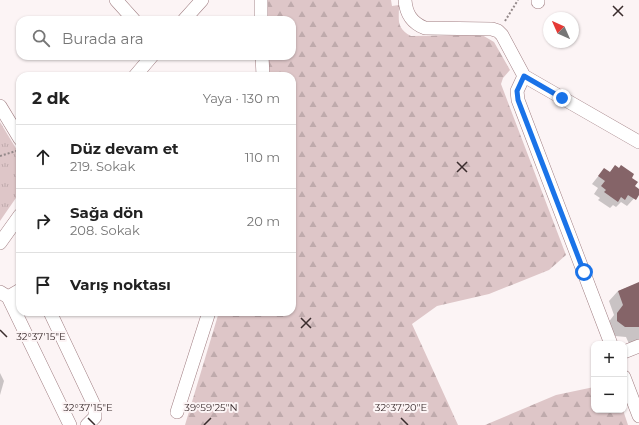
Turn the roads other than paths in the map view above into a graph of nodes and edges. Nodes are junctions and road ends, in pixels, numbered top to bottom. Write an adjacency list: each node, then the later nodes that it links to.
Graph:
1 (116, 0): 5 (street)
2 (202, 0): 6 (street)
3 (261, 0): 7 (street)
4 (405, 0): 12 (street)
5 (130, 16)
6 (188, 16)
7 (261, 16)
8 (149, 60): 10 (street)
9 (262, 60): 11 (street)
10 (138, 72)
11 (263, 72)
12 (524, 76): 15 (street); 22 (street)
13 (0, 106): 14 (street)
14 (16, 132)
15 (639, 142)
16 (16, 221): 17 (street)
17 (0, 243)
18 (16, 291): 19 (street)
19 (4, 295): 28 (street)
20 (52, 316): 29 (street)
21 (208, 316): 26 (street)
22 (611, 341)
23 (639, 346): 24 (street)
24 (627, 351)
25 (627, 386): 27 (street)
26 (178, 412)
27 (639, 416)
28 (70, 425)
29 (87, 425)

